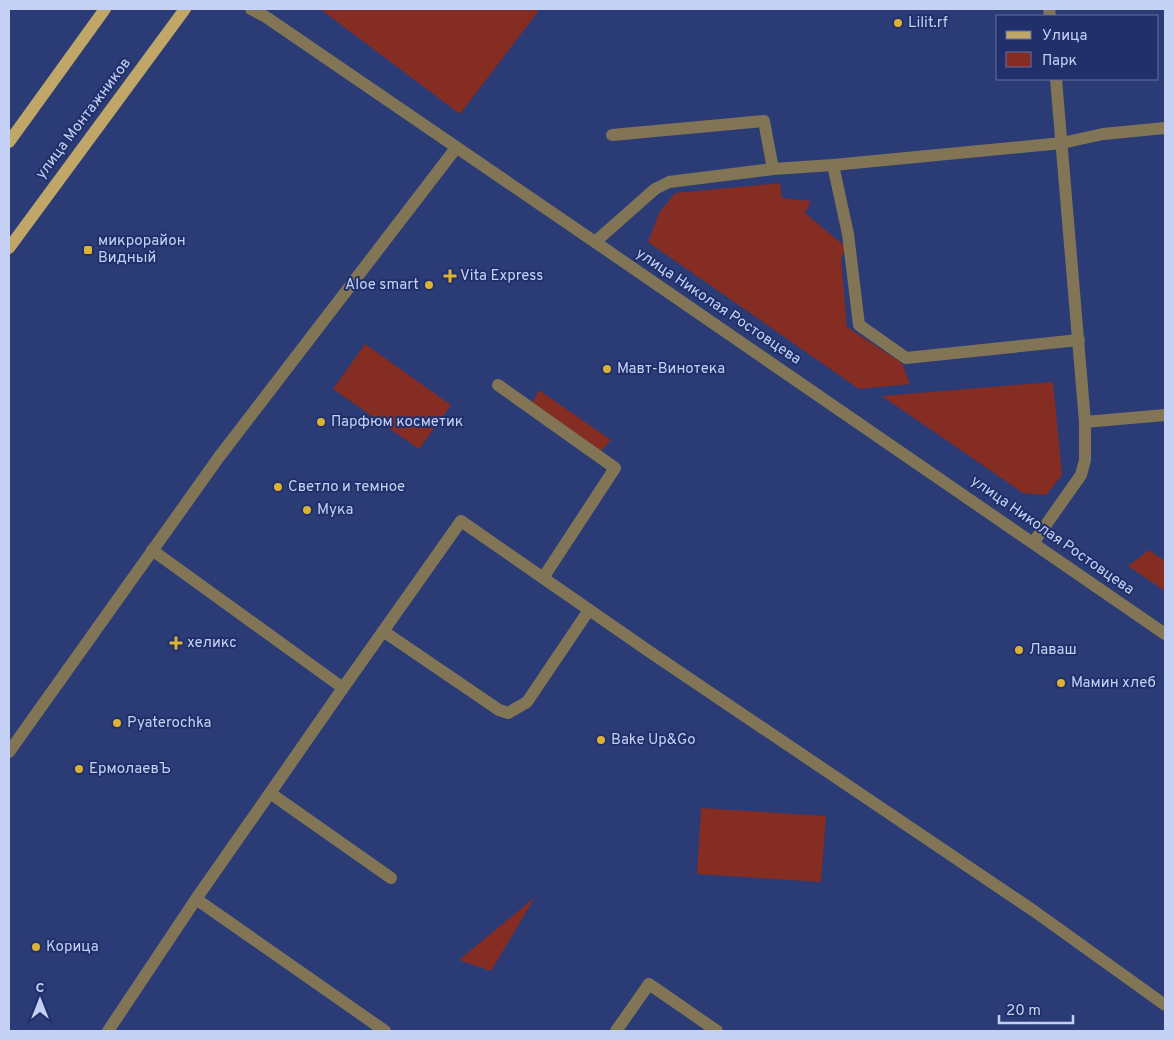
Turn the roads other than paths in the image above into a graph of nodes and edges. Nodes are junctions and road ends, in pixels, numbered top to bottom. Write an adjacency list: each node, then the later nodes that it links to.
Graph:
1 (105, 9): 7 (main road)
2 (185, 9): 13 (main road, улица Монтажников)
3 (251, 9): 9 (street, улица Николая Ростовцева)
4 (1056, 80): 8 (street)
5 (1165, 128): 8 (street)
6 (612, 135): 11 (street)
7 (9, 142)
8 (1062, 143): 10 (street); 14 (street)
9 (456, 148): 12 (street, улица Николая Ростовцева); 19 (street)
10 (833, 166): 11 (street); 14 (street)
11 (773, 169): 12 (street)
12 (596, 242): 18 (street, улица Николая Ростовцева)
13 (9, 248)
14 (1078, 340): 17 (street)
15 (498, 385): 20 (street)
16 (1165, 414): 17 (street)
17 (1085, 422): 18 (street)
18 (1033, 542): 23 (street, улица Николая Ростовцева)
19 (152, 550): 24 (street); 25 (street)
20 (543, 578): 21 (street); 22 (street)
21 (589, 610): 22 (street); 29 (street)
22 (383, 631): 24 (street)
23 (1165, 634)
24 (343, 688): 26 (street)
25 (9, 752)
26 (270, 793): 27 (street); 28 (street)
27 (391, 878)
28 (196, 899): 30 (street); 31 (street)
29 (1165, 1005)
30 (108, 1031)
31 (385, 1031)
32 (616, 1031): 33 (street)
33 (717, 1031)

